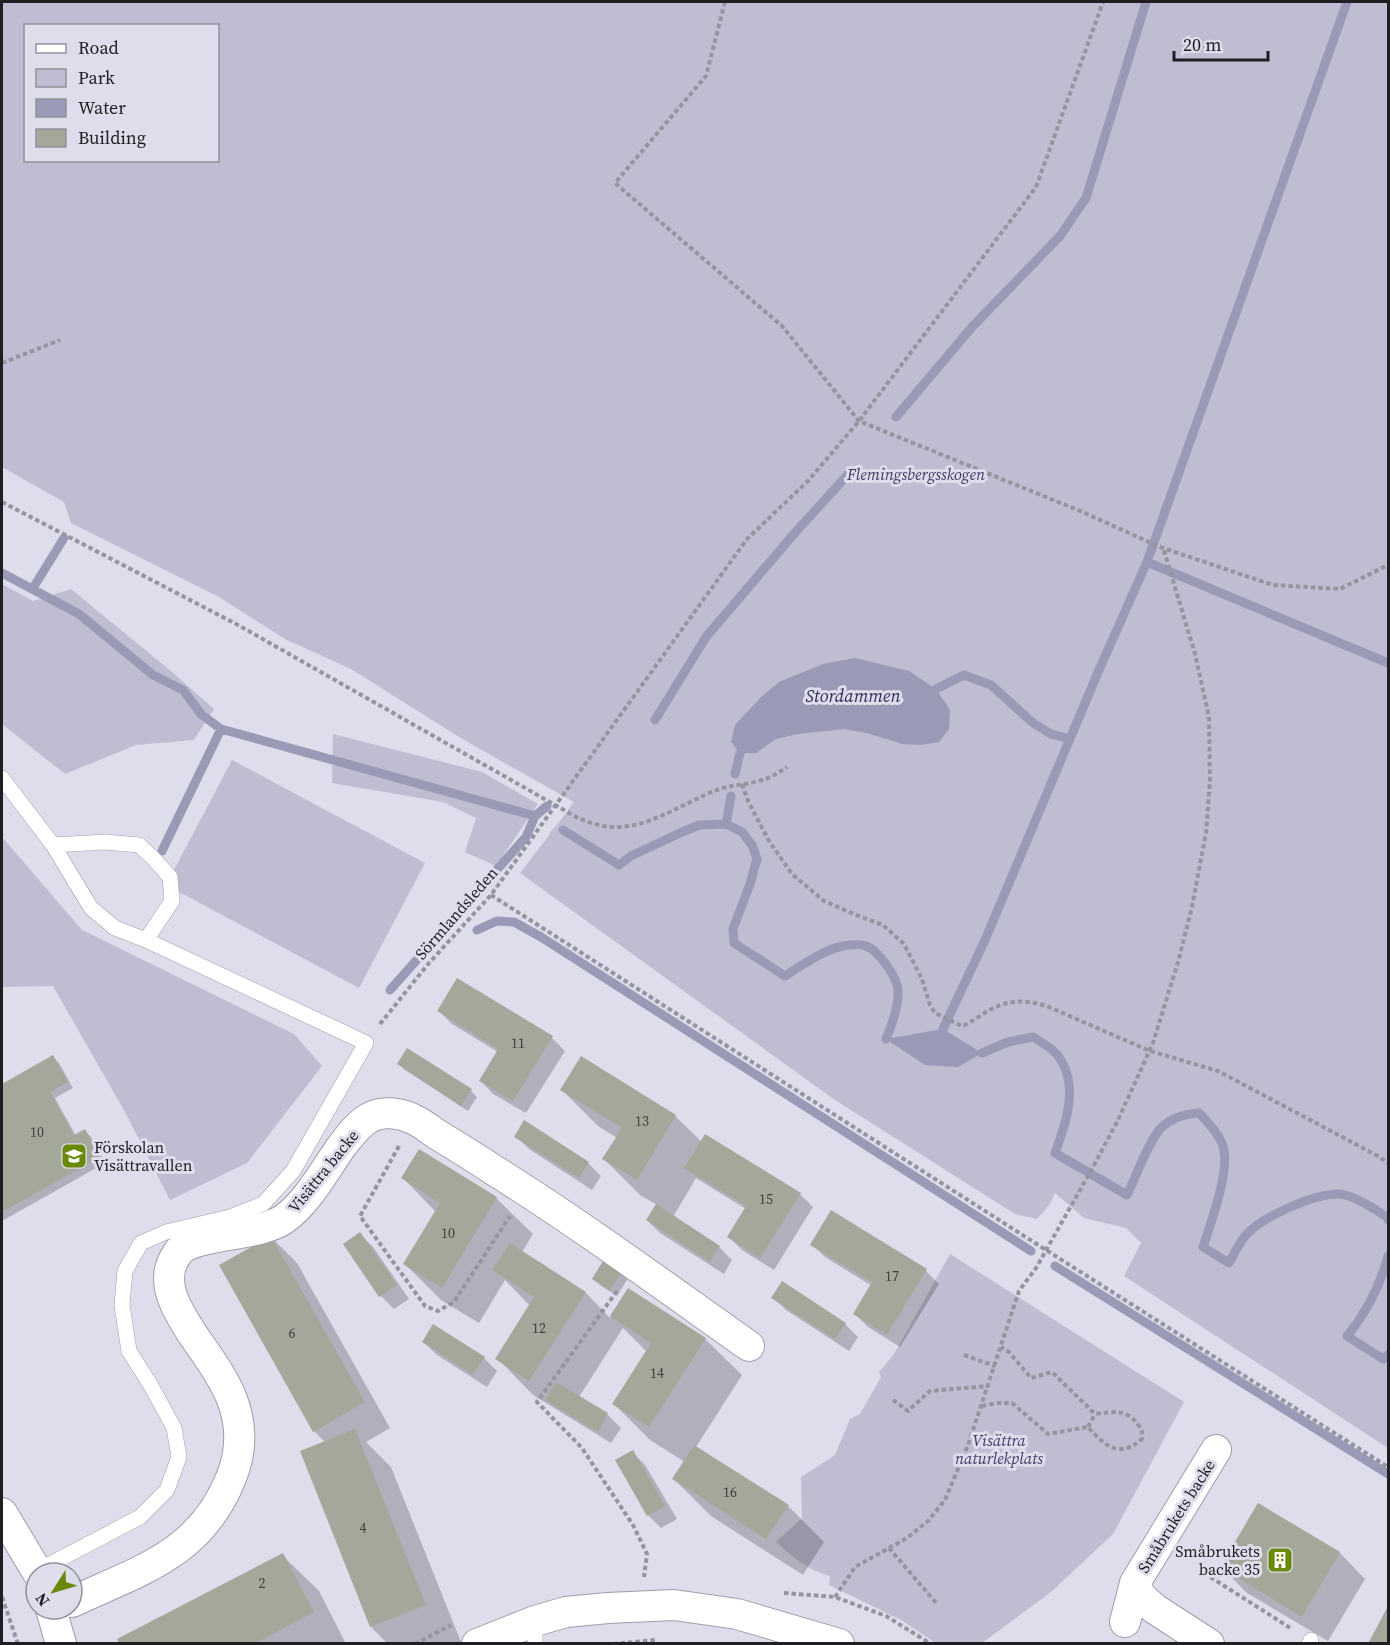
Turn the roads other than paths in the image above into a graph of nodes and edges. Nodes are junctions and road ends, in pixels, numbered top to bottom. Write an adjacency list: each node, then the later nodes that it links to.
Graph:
1 (2, 778): 2 (lane)
2 (53, 845): 3 (lane); 3 (lane)
3 (146, 940): 8 (lane)
4 (749, 1346): 10 (street, Visättra backe)
5 (1216, 1450): 9 (street, Småbrukets backe)
6 (2, 1513): 7 (street)
7 (31, 1561)
8 (58, 1561)
9 (1135, 1583): 12 (street, Småbrukets backe); 17 (street, Småbrukets backe)
10 (84, 1596)
11 (59, 1621): 14 (street)
12 (1125, 1622)
13 (535, 1632): 15 (street); 16 (street)
14 (62, 1644)
15 (477, 1644)
16 (839, 1644)
17 (1209, 1644)

